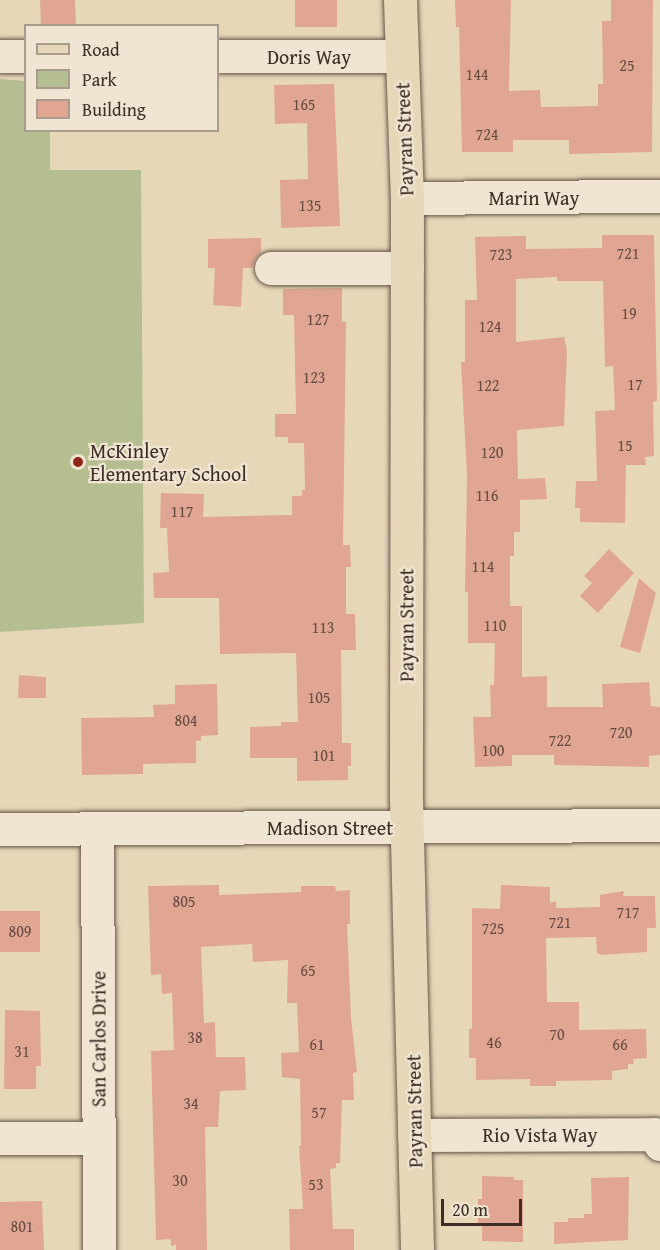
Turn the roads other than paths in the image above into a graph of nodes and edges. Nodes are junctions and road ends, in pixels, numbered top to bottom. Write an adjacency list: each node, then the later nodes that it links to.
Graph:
1 (399, 0): 5 (main road, Payran Street)
2 (0, 56): 3 (street)
3 (24, 56)
4 (219, 56): 5 (street, Doris Way)
5 (401, 56): 7 (main road, Payran Street)
6 (660, 196): 7 (street, Marin Way)
7 (407, 198): 9 (main road, Payran Street)
8 (271, 268): 9 (street)
9 (407, 268): 11 (main road, Payran Street)
10 (660, 825): 11 (street, Madison Street)
11 (407, 827): 12 (street, Madison Street); 14 (main road, Payran Street)
12 (97, 828): 13 (street, Madison Street); 17 (street, San Carlos Drive)
13 (0, 829)
14 (414, 1135): 15 (street, Rio Vista Way); 19 (main road, Payran Street)
15 (658, 1136)
16 (0, 1138): 17 (street)
17 (98, 1138): 18 (street, San Carlos Drive)
18 (99, 1250)
19 (417, 1250)

